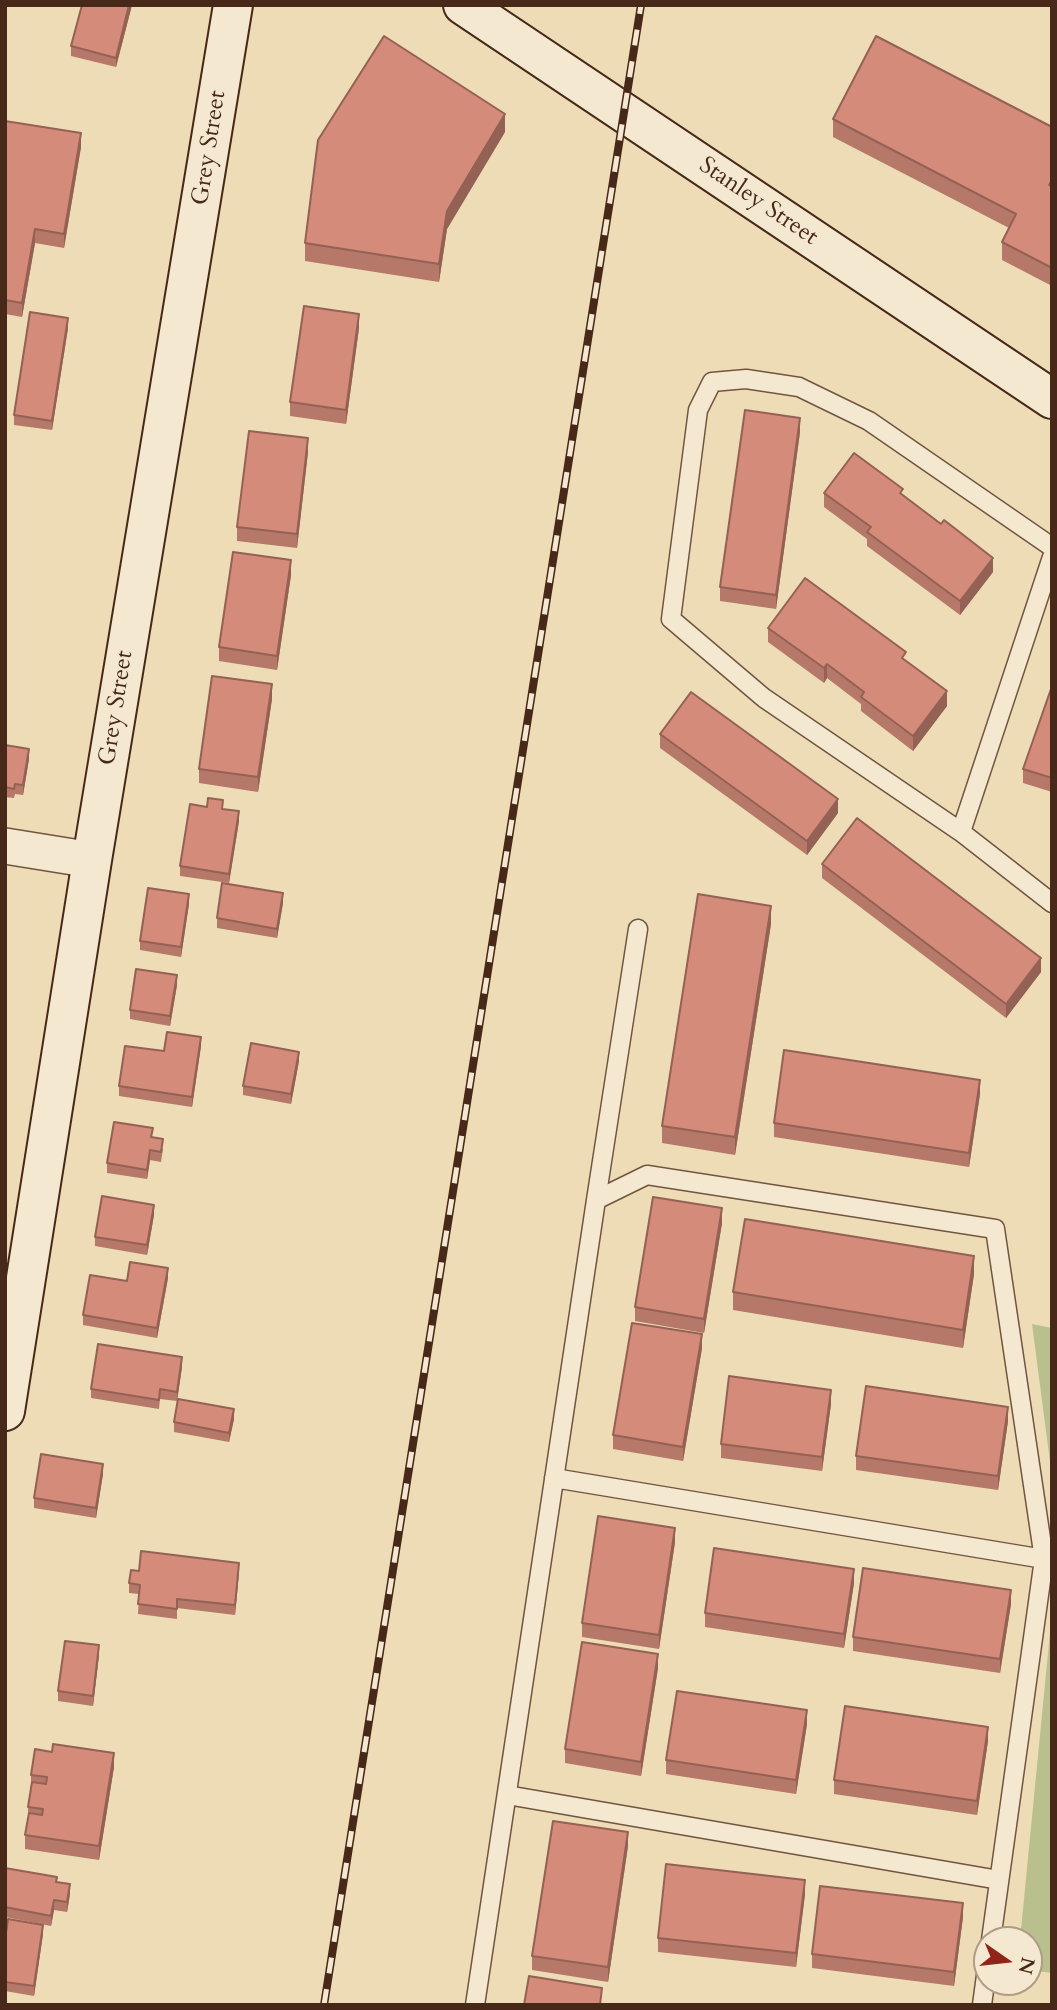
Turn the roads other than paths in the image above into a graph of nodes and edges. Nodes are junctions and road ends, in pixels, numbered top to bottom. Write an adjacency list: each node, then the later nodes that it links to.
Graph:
1 (233, 5): 8 (street, Grey Street)
2 (463, 5): 3 (street, Stanley Street)
3 (1052, 399)
4 (1052, 547): 6 (lane)
5 (1052, 557): 6 (lane)
6 (961, 832): 9 (lane)
7 (5, 846): 8 (street)
8 (92, 860): 12 (street, Grey Street)
9 (1052, 903)
10 (638, 929): 11 (lane)
11 (596, 1199): 13 (lane); 14 (lane)
12 (6, 1403)
13 (554, 1478): 14 (lane); 15 (lane)
14 (1044, 1559): 16 (lane)
15 (507, 1795): 16 (lane); 18 (lane)
16 (999, 1880): 17 (lane)
17 (993, 1926)
18 (475, 2005)

